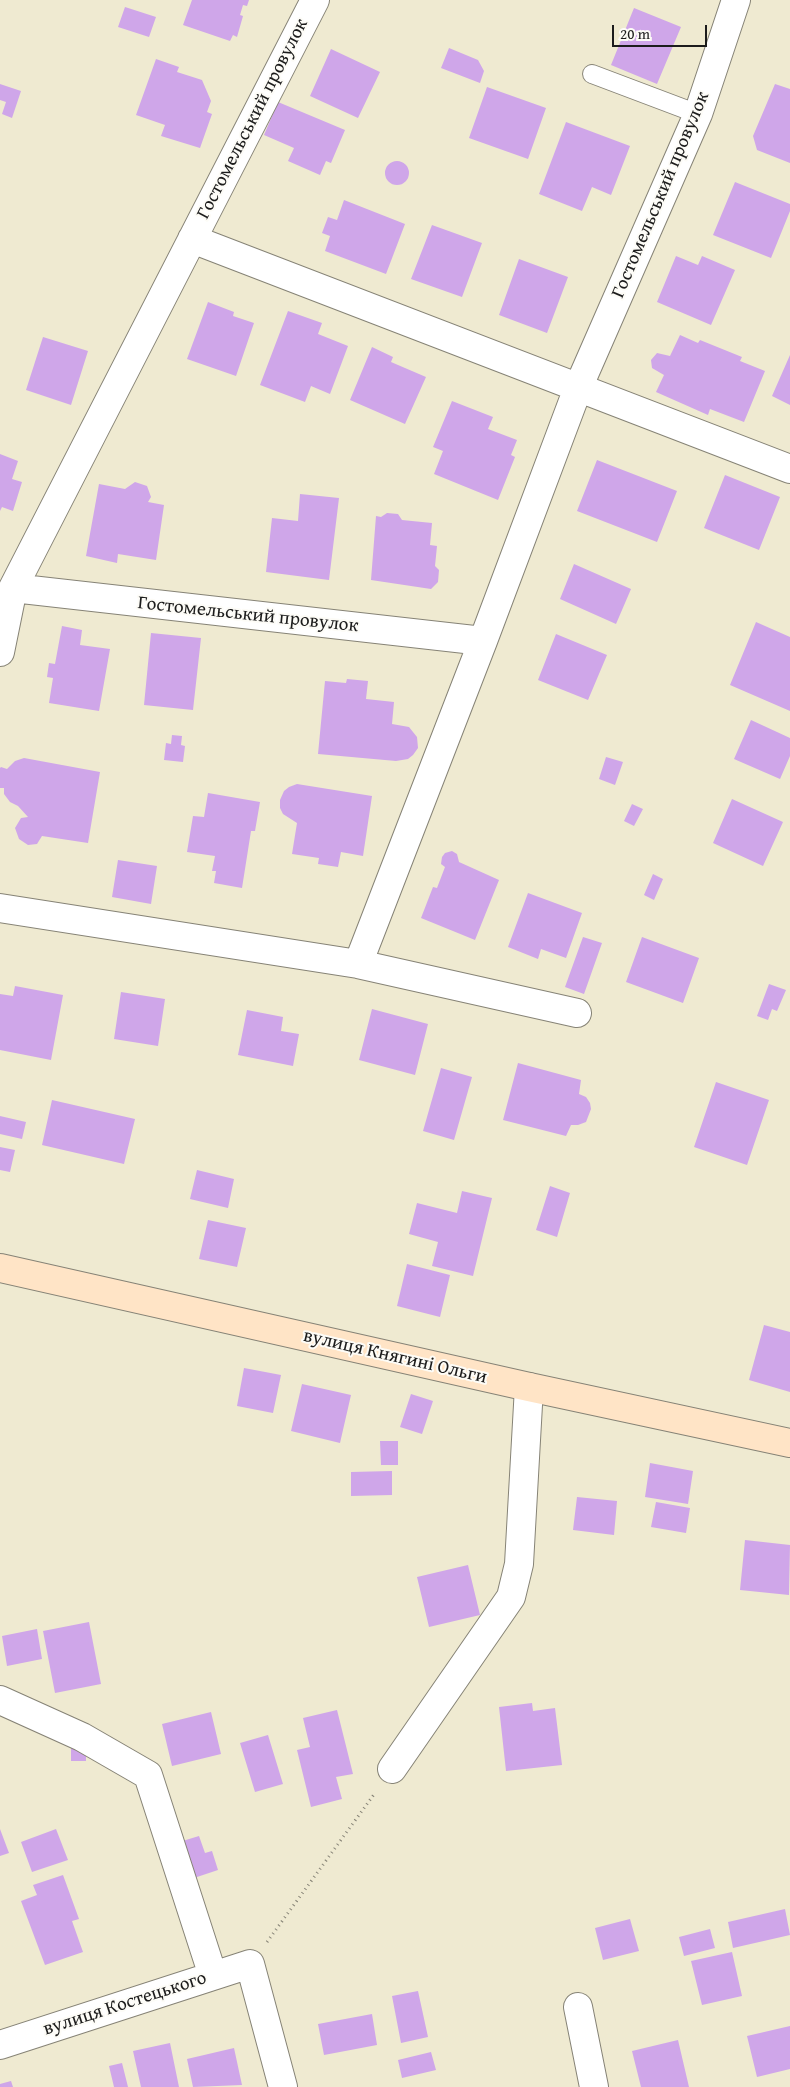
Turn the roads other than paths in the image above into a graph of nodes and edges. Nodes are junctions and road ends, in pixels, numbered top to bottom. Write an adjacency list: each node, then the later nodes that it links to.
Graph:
1 (315, 0): 5 (street, Гостомельський провулок)
2 (736, 0): 4 (street, Гостомельський провулок)
3 (592, 74): 4 (lane)
4 (698, 114): 6 (street, Гостомельський провулок)
5 (192, 239): 6 (street, Гостомельський провулок); 8 (street, Гостомельський провулок)
6 (578, 388): 7 (street, Гостомельський провулок); 9 (street, Гостомельський провулок)
7 (790, 469)
8 (14, 588): 9 (street, Гостомельський провулок); 10 (street, Гостомельський провулок)
9 (483, 641): 12 (street, Гостомельський провулок)
10 (0, 652)
11 (0, 908): 12 (street)
12 (358, 964): 13 (street)
13 (577, 1013)
14 (0, 1268): 15 (street, вулиця Княгині Ольги)
15 (529, 1387): 16 (street, вулиця Княгині Ольги); 18 (street)
16 (790, 1443)
17 (0, 1700): 19 (street)
18 (392, 1769)
19 (213, 1976): 21 (street, вулиця Костецького); 22 (street, вулиця Костецького)
20 (578, 2007): 23 (street)
21 (0, 2045)
22 (283, 2087)
23 (594, 2087)

